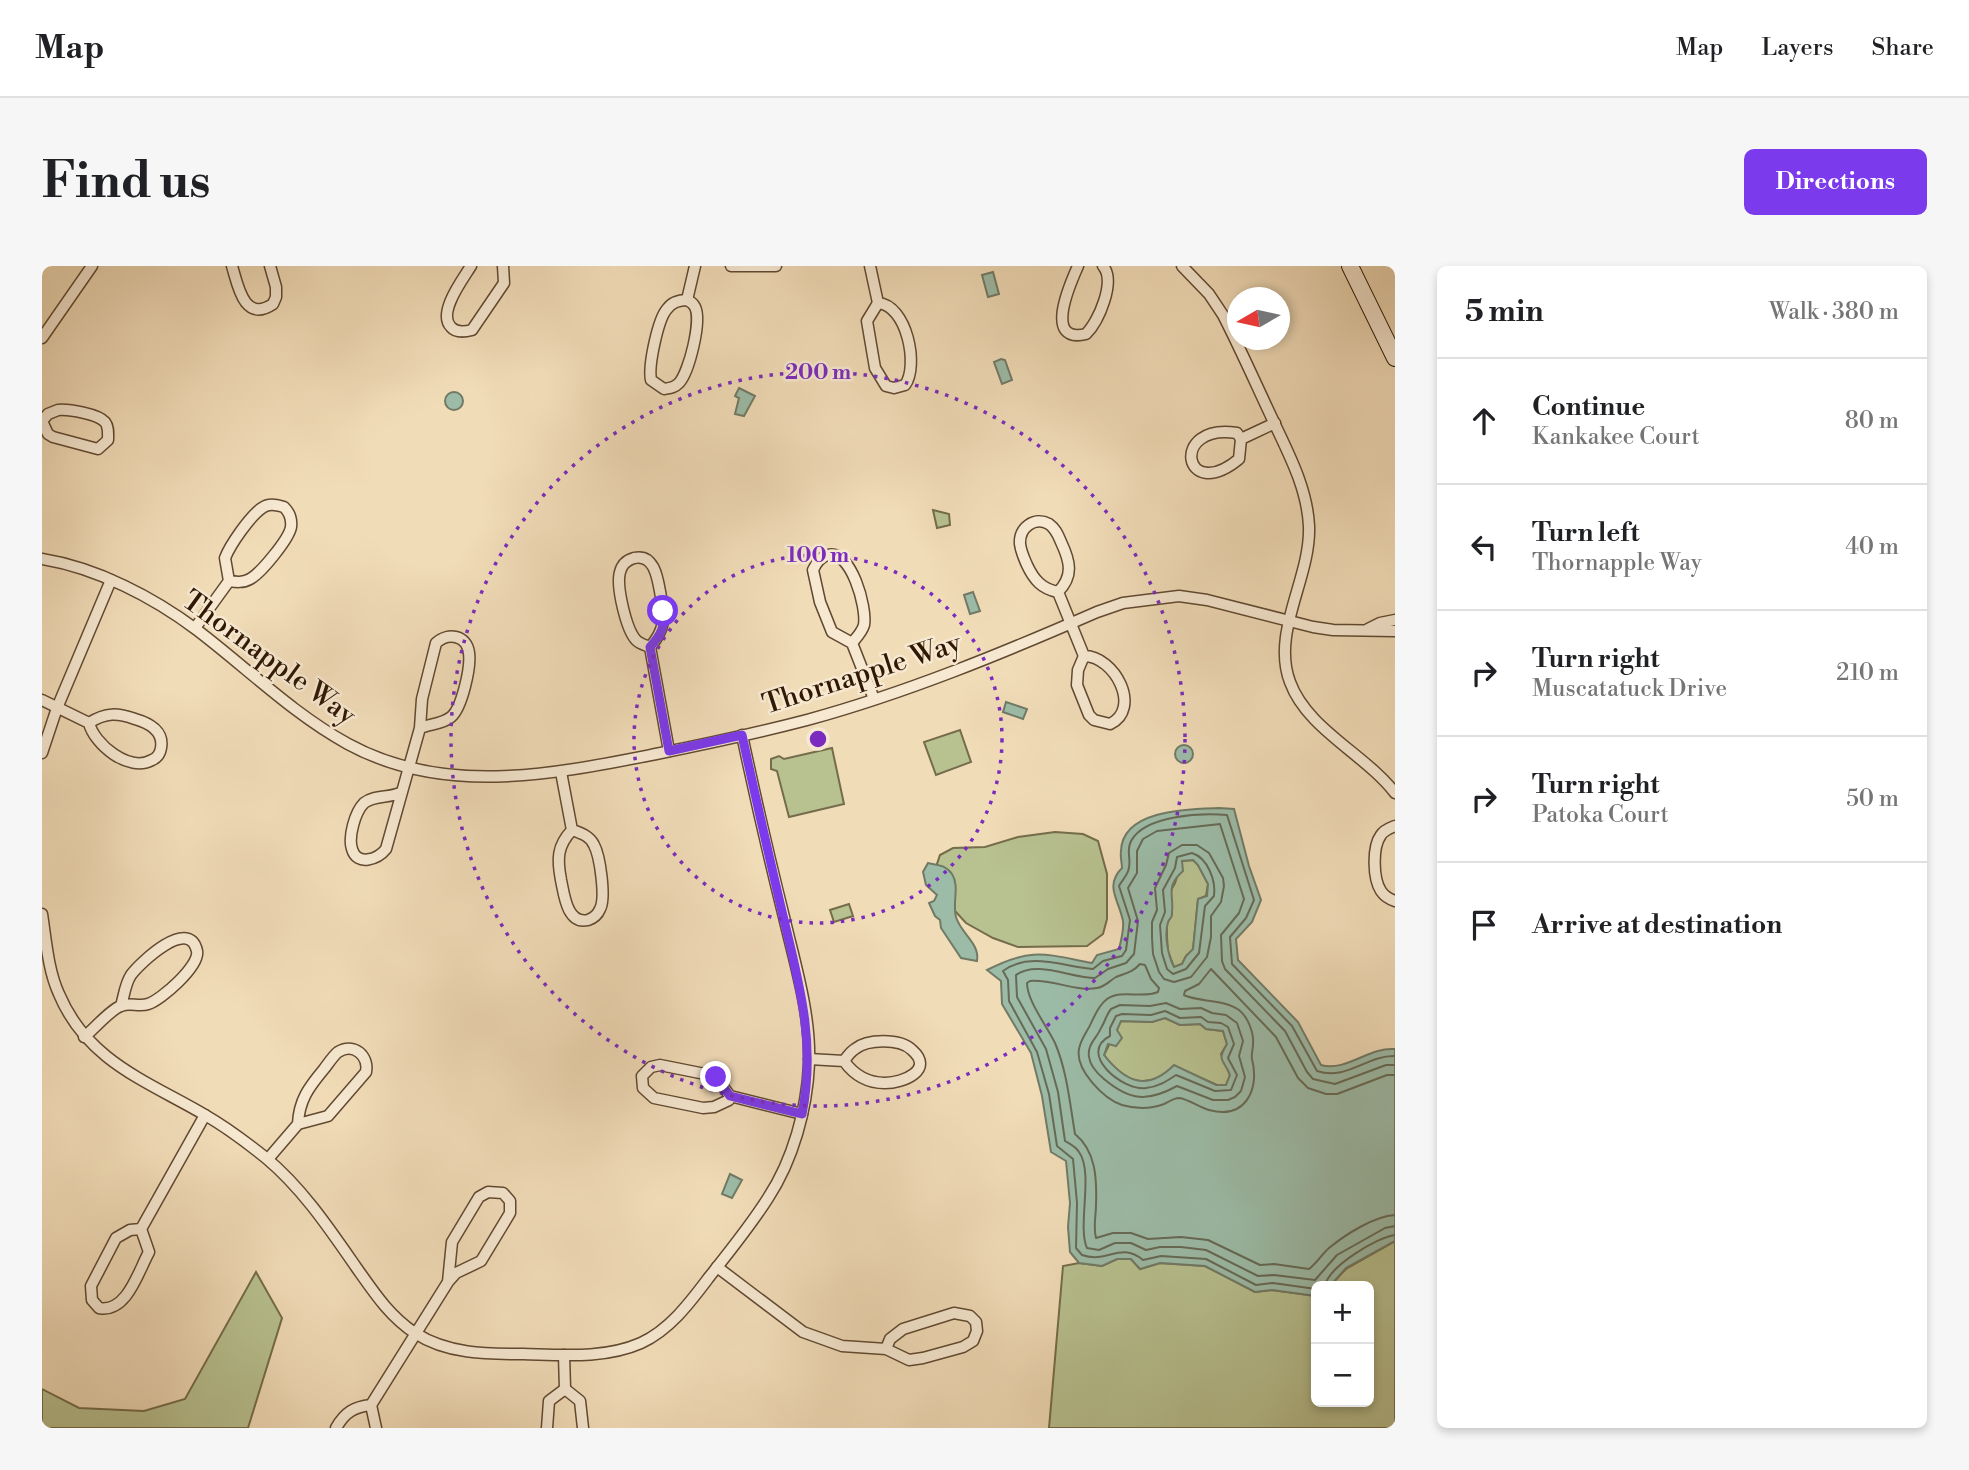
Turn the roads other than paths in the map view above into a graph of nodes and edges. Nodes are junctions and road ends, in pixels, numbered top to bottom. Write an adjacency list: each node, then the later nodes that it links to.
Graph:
1 (92, 266): 16 (street)
2 (232, 266): 3 (street)
3 (270, 266)
4 (471, 266): 5 (street)
5 (503, 266)
6 (695, 266): 14 (street)
7 (732, 266): 8 (street)
8 (776, 266)
9 (870, 266): 15 (street)
10 (1078, 266): 11 (street)
11 (1103, 266)
12 (1182, 266): 19 (street)
13 (1350, 266): 17 (main road)
14 (687, 300): 14 (street)
15 (878, 303): 15 (street)
16 (42, 338)
17 (1395, 358)
18 (42, 421): 18 (street)
19 (1275, 423): 20 (street); 26 (street)
20 (1241, 439): 20 (street)
21 (42, 559): 22 (street, Thornapple Way)
22 (111, 580): 28 (street, Thornapple Way); 36 (street)
23 (229, 581): 23 (street); 28 (street)
24 (1058, 592): 24 (street); 27 (street)
25 (1395, 620): 29 (street, Thornapple Way)
26 (1289, 622): 27 (street, Thornapple Way); 29 (street, Thornapple Way); 45 (street)
27 (1072, 623): 33 (street); 34 (street, Thornapple Way)
28 (195, 628): 42 (street, Thornapple Way)
29 (1367, 630): 30 (street, Thornapple Way)
30 (1395, 631)
31 (852, 643): 31 (street); 34 (street)
32 (650, 647): 32 (street); 40 (street)
33 (1084, 656): 33 (street)
34 (874, 699): 39 (street, Thornapple Way)
35 (42, 700): 36 (street)
36 (57, 708): 37 (street); 41 (street)
37 (89, 723): 37 (street)
38 (420, 728): 38 (street); 42 (street)
39 (742, 735): 40 (street, Thornapple Way); 52 (street)
40 (669, 751): 43 (street, Thornapple Way)
41 (42, 752)
42 (409, 766): 43 (street, Thornapple Way); 44 (street)
43 (561, 772): 47 (street)
44 (401, 793): 44 (street)
45 (1395, 793)
46 (1395, 826): 48 (street)
47 (572, 830): 47 (street)
48 (1395, 901)
49 (42, 914): 51 (street)
50 (121, 1006): 50 (street); 51 (street)
51 (85, 1037): 56 (street)
52 (809, 1059): 53 (street); 55 (street)
53 (844, 1061): 53 (street)
54 (730, 1096): 54 (street); 55 (street)
55 (802, 1114): 60 (street)
56 (205, 1115): 58 (street); 59 (street)
57 (298, 1124): 57 (street); 58 (street)
58 (268, 1159): 62 (street)
59 (141, 1229): 59 (street)
60 (718, 1267): 63 (street); 64 (street)
61 (448, 1282): 61 (street); 62 (street)
62 (416, 1334): 64 (street); 66 (street)
63 (886, 1349): 63 (street)
64 (564, 1355): 65 (street)
65 (565, 1389): 69 (street); 70 (street)
66 (371, 1405): 67 (street); 68 (street)
67 (336, 1428)
68 (376, 1428)
69 (547, 1428)
70 (583, 1428)

